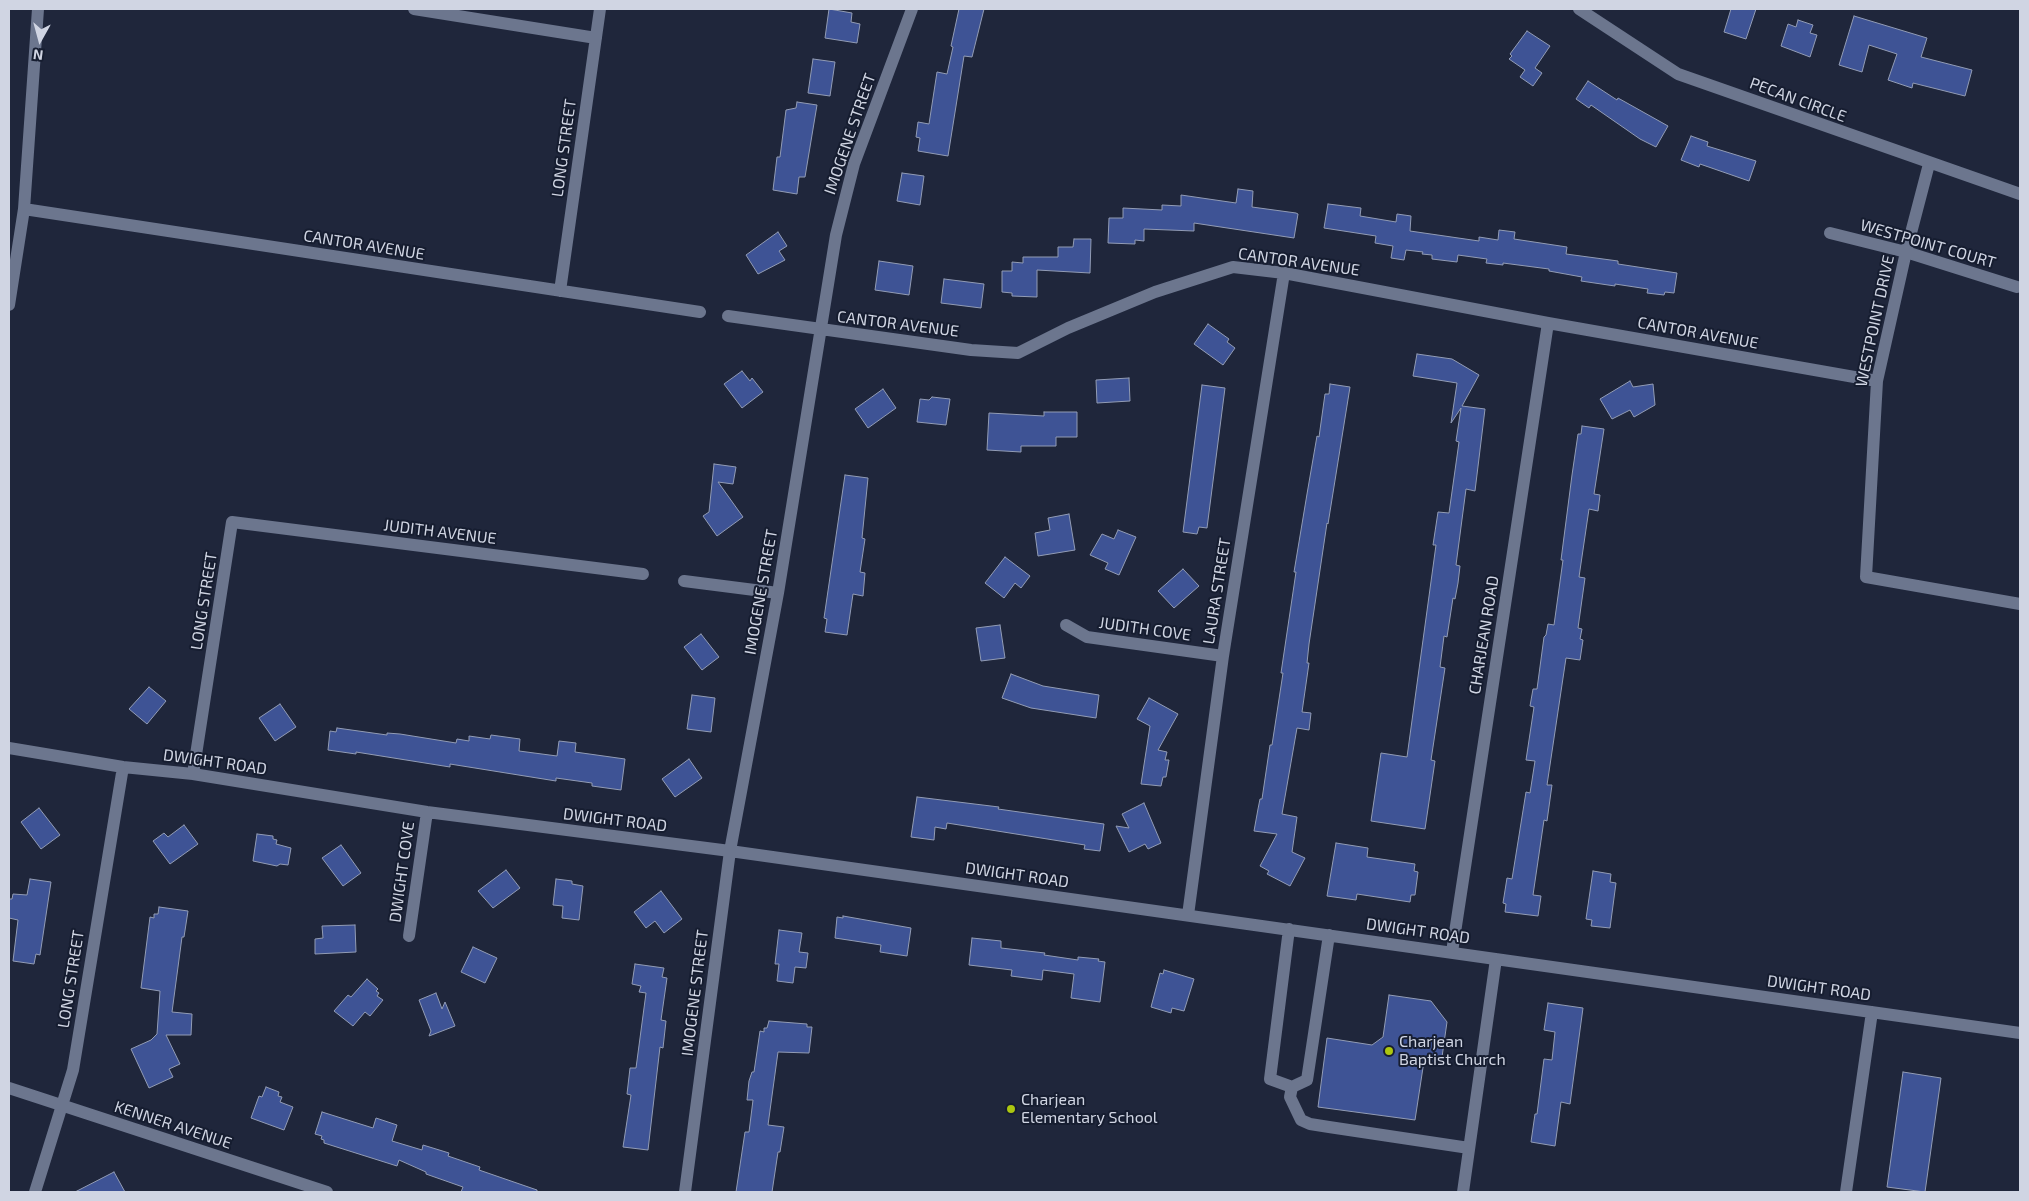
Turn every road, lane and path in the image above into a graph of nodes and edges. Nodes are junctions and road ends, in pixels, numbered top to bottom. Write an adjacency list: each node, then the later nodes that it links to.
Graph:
1 (38, 9): 9 (street)
2 (414, 9): 6 (street)
3 (600, 9): 6 (street, LONG STREET)
4 (912, 9): 19 (street, IMOGENE STREET)
5 (1579, 9): 7 (street, PECAN CIRCLE)
6 (596, 38): 14 (street, LONG STREET)
7 (1928, 164): 8 (street, PECAN CIRCLE); 11 (street, WESTPOINT DRIVE)
8 (2020, 194)
9 (24, 209): 14 (street, CANTOR AVENUE); 15 (street)
10 (1830, 233): 11 (street, WESTPOINT COURT)
11 (1906, 252): 13 (street, WESTPOINT COURT); 20 (street, WESTPOINT DRIVE)
12 (1284, 273): 18 (street, CANTOR AVENUE); 19 (street, CANTOR AVENUE); 27 (street, LAURA STREET)
13 (2017, 287)
14 (560, 291): 16 (street, CANTOR AVENUE)
15 (9, 305)
16 (700, 312)
17 (728, 316): 19 (street, CANTOR AVENUE)
18 (1548, 323): 20 (street, CANTOR AVENUE); 37 (street, CHARJEAN ROAD)
19 (819, 330): 24 (street, IMOGENE STREET)
20 (1877, 381): 25 (street, WESTPOINT DRIVE)
21 (232, 522): 22 (street, JUDITH AVENUE); 30 (street, LONG STREET)
22 (643, 574)
23 (684, 581): 24 (street)
24 (778, 593): 32 (street, IMOGENE STREET)
25 (2020, 604)
26 (1066, 625): 27 (street, JUDITH COVE)
27 (1223, 656): 33 (street, LAURA STREET)
28 (9, 748): 29 (street, DWIGHT ROAD)
29 (123, 767): 30 (street, DWIGHT ROAD); 43 (street, LONG STREET)
30 (193, 774): 31 (street, DWIGHT ROAD)
31 (427, 812): 32 (street, DWIGHT ROAD); 36 (street, DWIGHT COVE)
32 (730, 851): 33 (street, DWIGHT ROAD); 47 (street, IMOGENE STREET)
33 (1188, 915): 34 (street, DWIGHT ROAD)
34 (1289, 929): 35 (street, DWIGHT ROAD); 41 (street)
35 (1329, 935): 37 (street, DWIGHT ROAD); 41 (street)
36 (409, 936)
37 (1452, 952): 38 (street, DWIGHT ROAD)
38 (1496, 959): 39 (street, DWIGHT ROAD); 44 (street)
39 (1872, 1012): 40 (street, DWIGHT ROAD); 49 (street)
40 (2020, 1033)
41 (1292, 1087): 44 (street)
42 (9, 1088): 43 (street, KENNER AVENUE)
43 (63, 1106): 45 (street, LONG STREET); 46 (street, KENNER AVENUE)
44 (1470, 1148): 48 (street)
45 (35, 1192)
46 (327, 1192)
47 (686, 1192)
48 (1464, 1192)
49 (1846, 1192)

